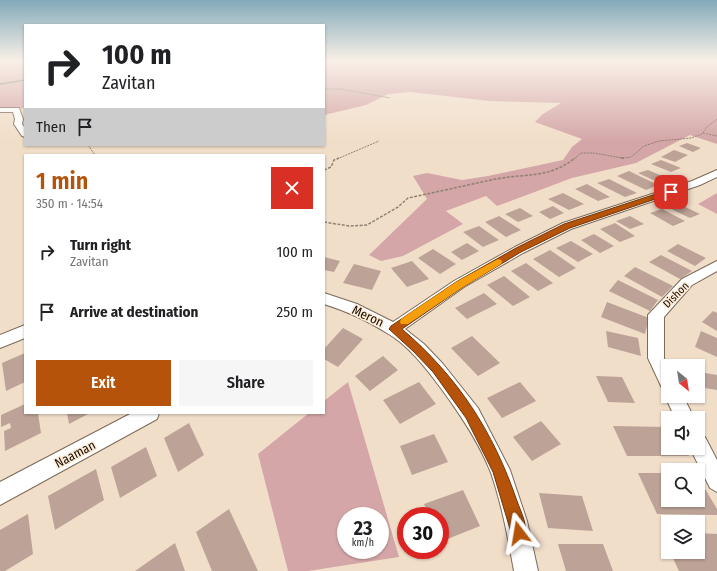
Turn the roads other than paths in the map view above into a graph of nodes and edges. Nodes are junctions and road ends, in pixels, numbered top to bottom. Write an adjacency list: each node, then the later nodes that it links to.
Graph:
1 (0, 110): 2 (street)
2 (24, 133)
3 (717, 173): 6 (street)
4 (717, 265): 9 (street, Dishon)
5 (325, 298): 6 (street, Meron)
6 (394, 329): 14 (street, Meron)
7 (24, 331): 8 (street)
8 (0, 342)
9 (661, 368)
10 (148, 414): 13 (street, Naaman)
11 (704, 455): 12 (street)
12 (717, 481)
13 (0, 494)
14 (526, 571)

